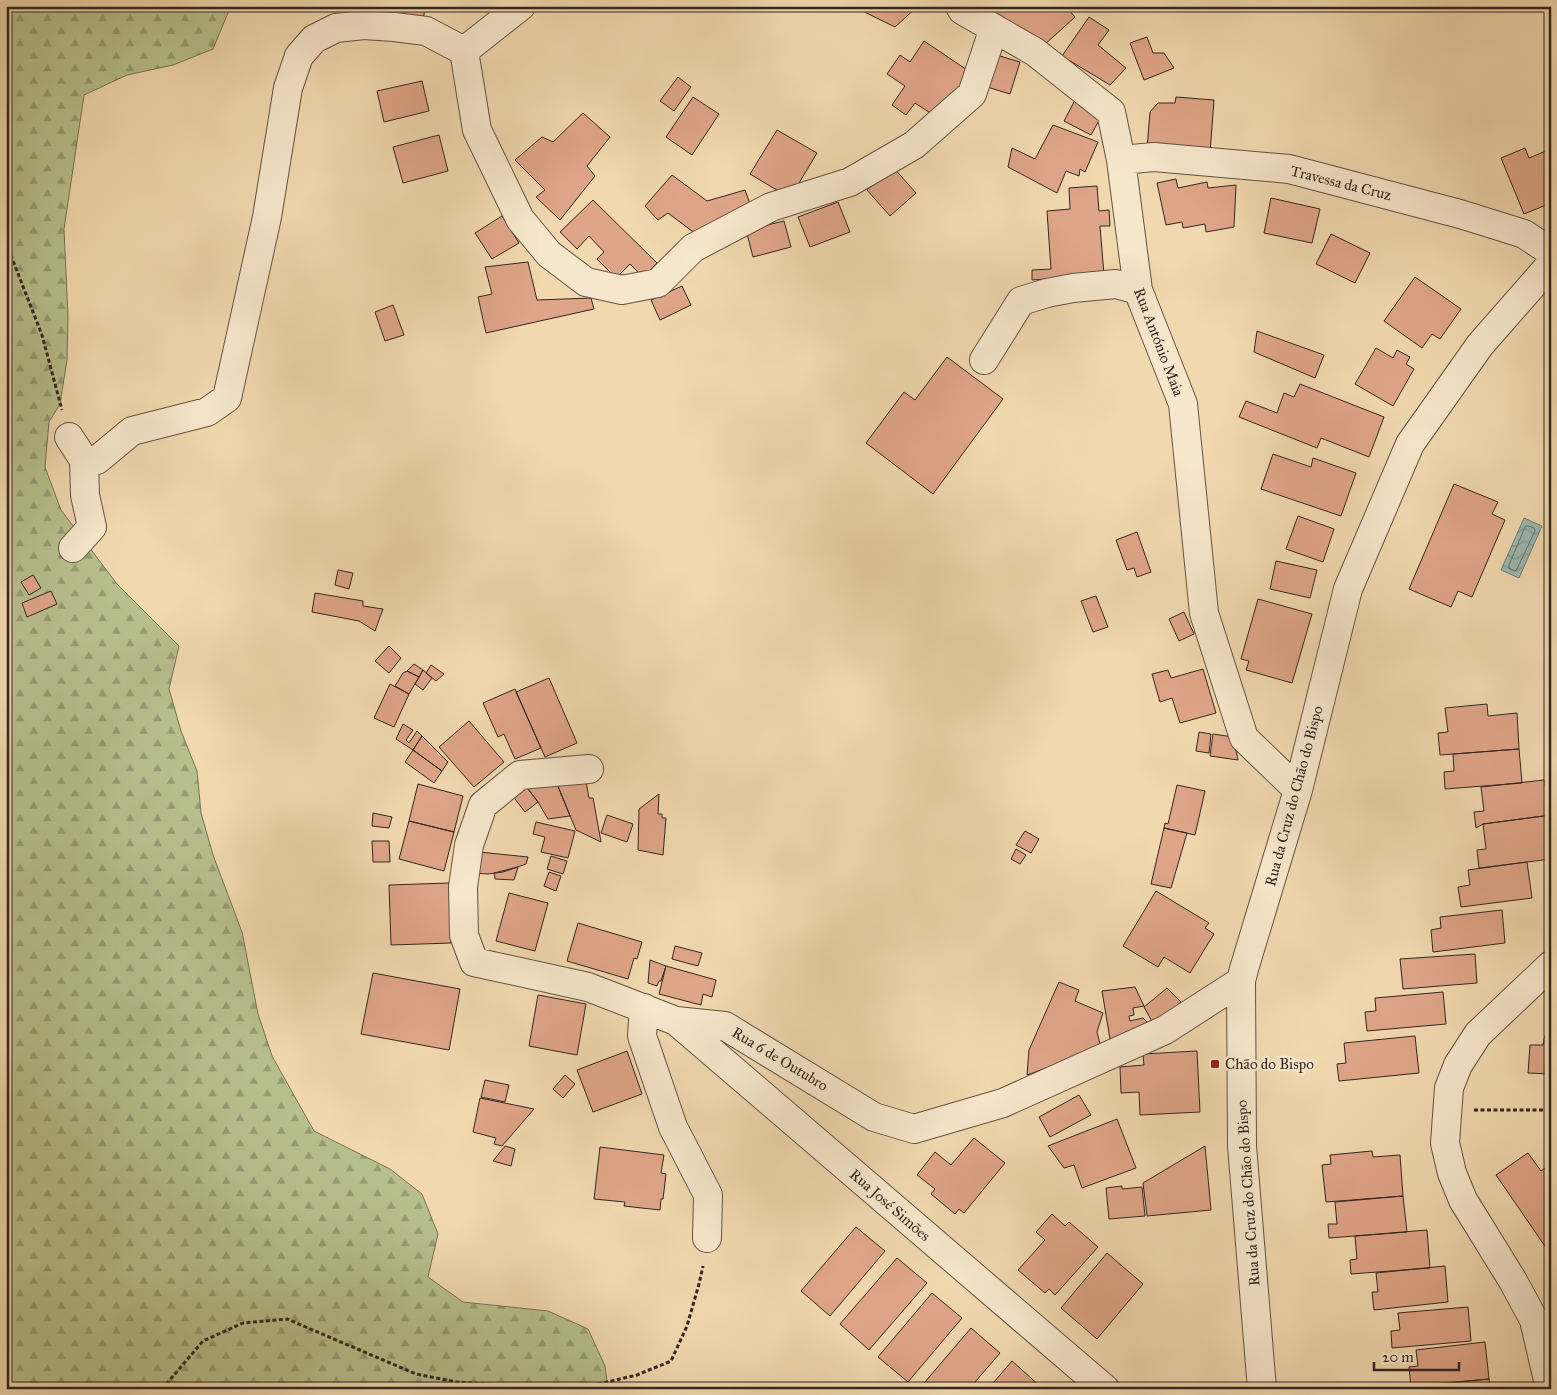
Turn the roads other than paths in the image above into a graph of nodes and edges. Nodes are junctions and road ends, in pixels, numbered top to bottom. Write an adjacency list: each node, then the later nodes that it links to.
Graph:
1 (521, 6): 4 (street)
2 (960, 6): 3 (street, Rua António Maia)
3 (994, 28): 4 (street); 5 (street, Rua António Maia)
4 (464, 51): 11 (street)
5 (1121, 160): 6 (street, Travessa da Cruz); 8 (street, Rua António Maia)
6 (1551, 252)
7 (1551, 264): 14 (street, Rua da Cruz do Chão do Bispo)
8 (1138, 290): 9 (street); 14 (street, Rua António Maia)
9 (984, 360)
10 (69, 437): 11 (street)
11 (84, 460): 12 (street)
12 (73, 548)
13 (589, 769): 17 (street, Rua 6 de Outubro)
14 (1298, 790): 16 (street, Rua da Cruz do Chão do Bispo)
15 (1551, 965): 22 (street)
16 (1241, 981): 18 (street, Rua 6 de Outubro); 21 (street, Rua da Cruz do Chão do Bispo)
17 (644, 1008): 18 (street, Rua 6 de Outubro); 19 (street)
18 (676, 1021): 20 (street, Rua José Simões)
19 (707, 1238)
20 (1105, 1389)
21 (1262, 1389)
22 (1550, 1389)

